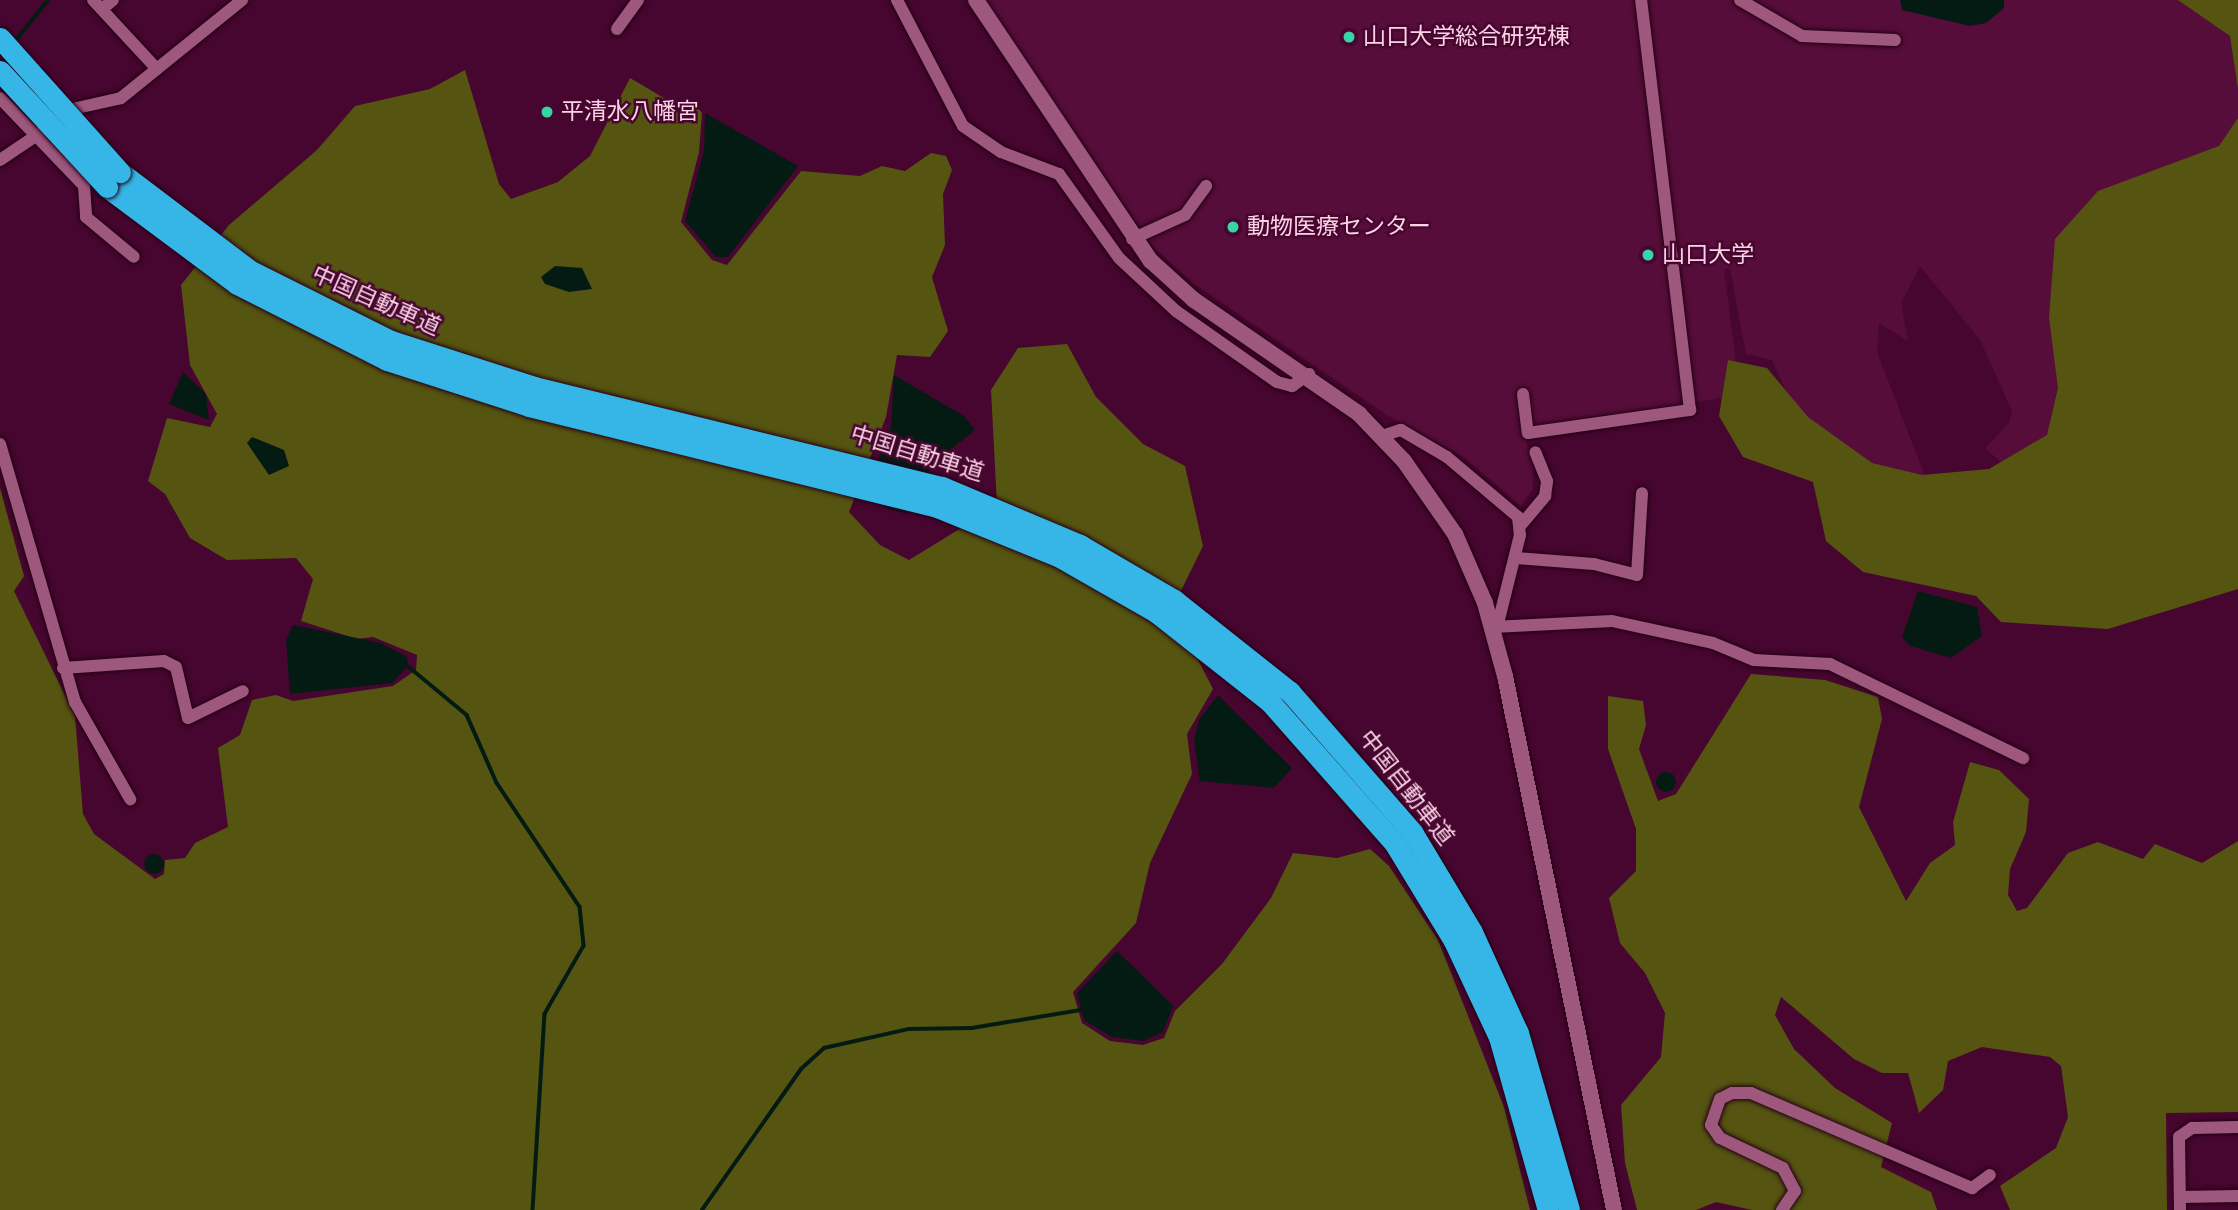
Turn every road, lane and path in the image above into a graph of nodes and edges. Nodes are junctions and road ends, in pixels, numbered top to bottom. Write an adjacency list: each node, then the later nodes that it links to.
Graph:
1 (113, 0): 8 (street)
2 (242, 0): 12 (street)
3 (638, 0): 9 (street)
4 (897, 0): 21 (street)
5 (976, 0): 19 (street)
6 (1641, 0): 22 (street)
7 (1740, 0): 11 (street)
8 (97, 5): 12 (street)
9 (617, 29)
10 (0, 38): 17 (highway, 中国自動車道, bridge)
11 (1895, 40)
12 (157, 69): 15 (street)
13 (0, 71): 17 (highway, 中国自動車道, bridge)
14 (0, 98): 15 (street)
15 (33, 136): 16 (street); 20 (street)
16 (0, 159)
17 (114, 179): 27 (highway, 中国自動車道)
18 (1206, 186): 19 (street)
19 (1132, 239): 21 (street)
20 (134, 257)
21 (1309, 374): 23 (street)
22 (1523, 394)
23 (1382, 436): 28 (street); 30 (street)
24 (0, 444): 31 (street)
25 (1535, 452): 28 (street)
26 (1642, 493): 29 (street)
27 (939, 497): 39 (highway, 中国自動車道); 40 (highway, 中国自動車道)
28 (1521, 524): 29 (street)
29 (1516, 558): 30 (street)
30 (1495, 627): 33 (street); 41 (street)
31 (63, 668): 32 (street); 34 (street)
32 (243, 691)
33 (2023, 758)
34 (130, 799)
35 (2238, 1127): 38 (street)
36 (1990, 1175): 42 (street)
37 (2238, 1196): 38 (street)
38 (2180, 1203)
39 (1548, 1210)
40 (1569, 1210)
41 (1614, 1210)
42 (1782, 1210)

